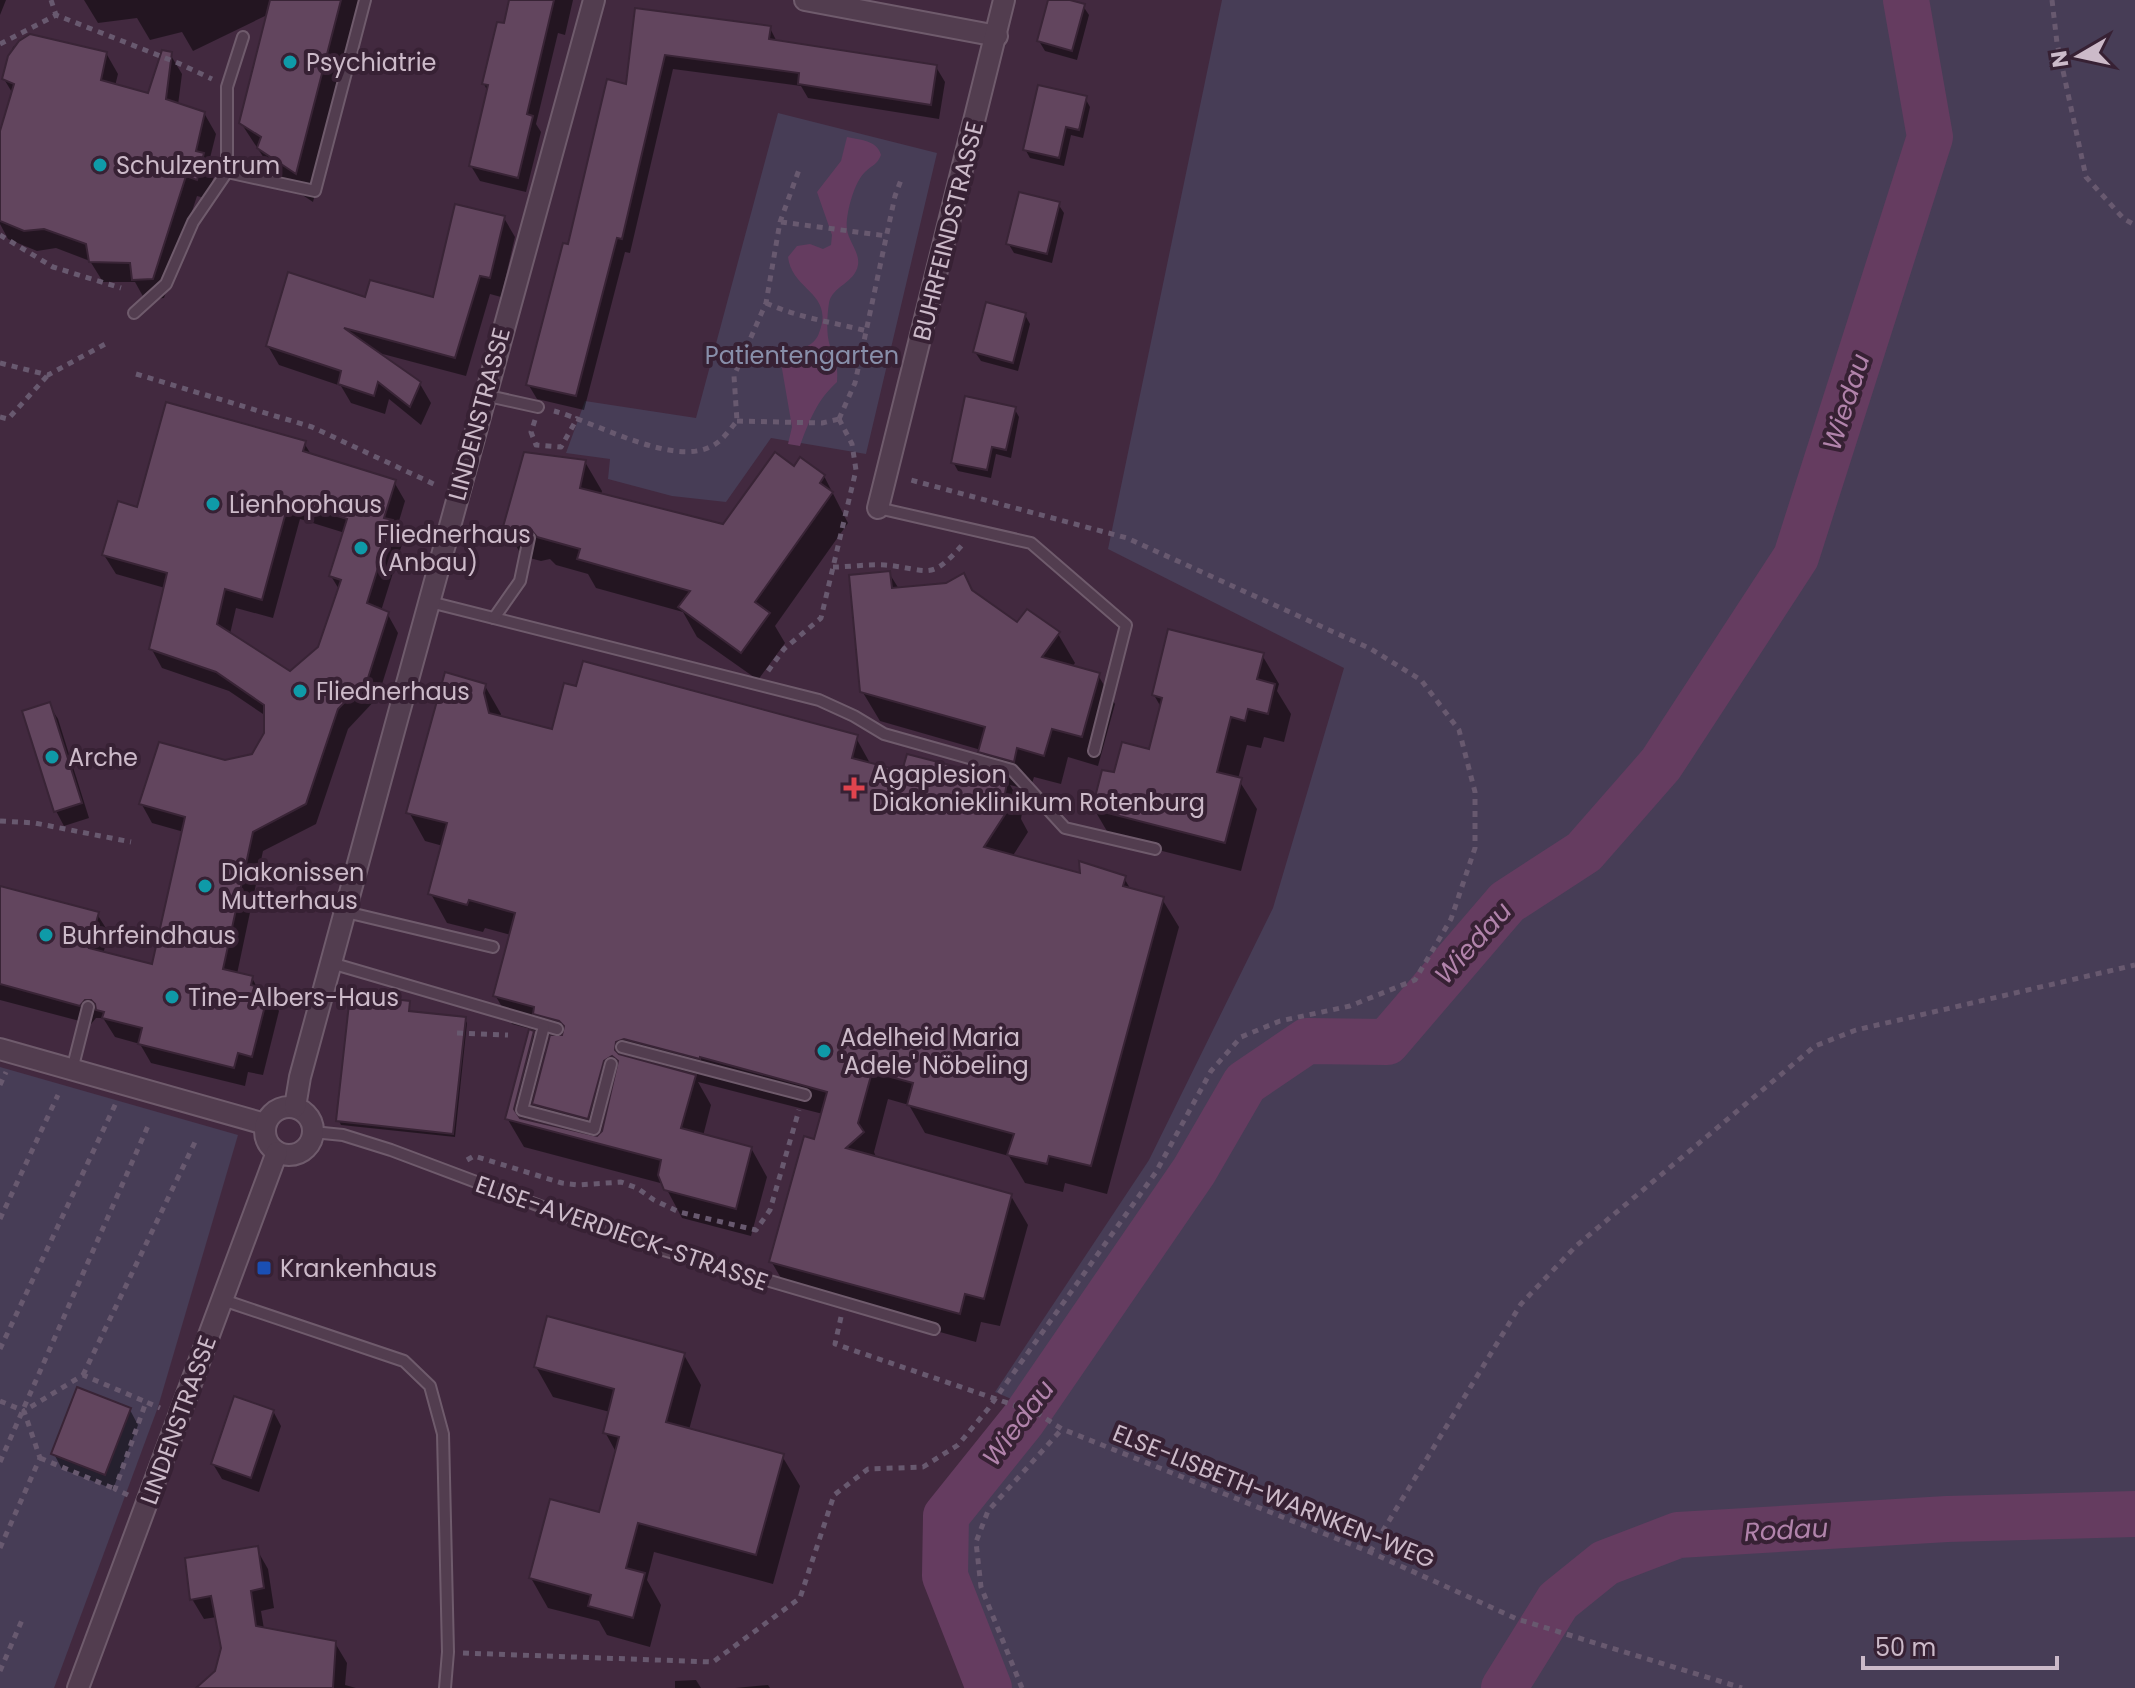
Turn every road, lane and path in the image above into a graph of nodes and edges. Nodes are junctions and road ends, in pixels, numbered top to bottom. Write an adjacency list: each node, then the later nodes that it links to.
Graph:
1 (51, 0): 7 (path)
2 (365, 0): 13 (lane)
3 (594, 0): 27 (street, LINDENSTRASSE)
4 (807, 0): 8 (street)
5 (1004, 0): 8 (street, BUHRFEINDSTRASSE)
6 (2052, 0): 16 (path)
7 (56, 15): 10 (path); 11 (path)
8 (997, 36): 33 (street, BUHRFEINDSTRASSE)
9 (243, 37): 11 (lane)
10 (0, 44)
11 (227, 87): 13 (lane)
12 (800, 167): 15 (path)
13 (227, 172): 21 (lane)
14 (901, 180): 18 (path)
15 (780, 222): 18 (path); 20 (path)
16 (2135, 225)
17 (0, 235): 19 (path)
18 (887, 236): 22 (path)
19 (121, 288)
20 (766, 303): 22 (path); 32 (path)
21 (134, 313)
22 (867, 331): 31 (path)
23 (109, 342): 26 (path)
24 (0, 363): 26 (path)
25 (136, 374): 34 (path)
26 (48, 375): 29 (path)
27 (484, 395): 28 (lane); 34 (street, LINDENSTRASSE)
28 (538, 407): 30 (path); 30 (path)
29 (0, 417)
30 (578, 417): 32 (path)
31 (839, 419): 32 (path); 38 (path)
32 (737, 421)
33 (887, 474): 35 (street, BUHRFEINDSTRASSE); 74 (path)
34 (457, 494): 39 (street, LINDENSTRASSE)
35 (878, 508): 36 (lane)
36 (976, 530): 38 (path); 42 (lane)
37 (529, 538): 40 (lane)
38 (833, 567): 41 (path)
39 (430, 602): 40 (lane); 46 (street, LINDENSTRASSE)
40 (494, 618): 41 (lane)
41 (758, 684): 45 (lane)
42 (1094, 751)
43 (0, 821): 44 (path)
44 (131, 842)
45 (1155, 849)
46 (346, 912): 47 (lane); 48 (street, LINDENSTRASSE)
47 (493, 947)
48 (331, 963): 52 (lane); 61 (street, LINDENSTRASSE)
49 (2135, 965): 85 (path)
50 (88, 1007): 57 (lane)
51 (557, 1029): 52 (lane)
52 (543, 1031): 53 (path); 56 (lane)
53 (457, 1033)
54 (622, 1047): 60 (lane)
55 (0, 1049): 57 (street)
56 (611, 1064)
57 (72, 1070): 58 (street)
58 (125, 1084): 62 (street); 72 (path)
59 (58, 1095): 68 (path)
60 (805, 1095): 67 (path)
61 (295, 1107): 62 (street); 64 (street)
62 (265, 1124): 66 (street)
63 (148, 1126): 77 (path)
64 (313, 1132): 66 (street); 70 (lane, ELISE-AVERDIECK-STRASSE)
65 (197, 1138): 73 (path)
66 (277, 1152): 69 (street, LINDENSTRASSE)
67 (474, 1156)
68 (0, 1219)
69 (223, 1300): 78 (street, LINDENSTRASSE); 87 (lane)
70 (844, 1304): 71 (lane, ELISE-AVERDIECK-STRASSE); 74 (path, ELSE-LISBETH-WARNKEN-WEG)
71 (934, 1329)
72 (0, 1349)
73 (83, 1375): 76 (path); 77 (path)
74 (996, 1398): 79 (path, ELSE-LISBETH-WARNKEN-WEG); 87 (path)
75 (0, 1401): 77 (path)
76 (146, 1402): 78 (path); 82 (path)
77 (24, 1411): 80 (path); 81 (path)
78 (179, 1416): 83 (street, LINDENSTRASSE)
79 (1062, 1429): 85 (path, ELSE-LISBETH-WARNKEN-WEG); 91 (path)
80 (40, 1458): 82 (path); 84 (path)
81 (0, 1462)
82 (115, 1489): 83 (path)
83 (147, 1503): 89 (street, LINDENSTRASSE)
84 (0, 1548)
85 (1370, 1552): 92 (path, ELSE-LISBETH-WARNKEN-WEG)
86 (22, 1620): 88 (path)
87 (448, 1652): 90 (lane)
88 (0, 1671)
89 (78, 1688)
90 (445, 1688)
91 (1022, 1688)
92 (1742, 1688)

